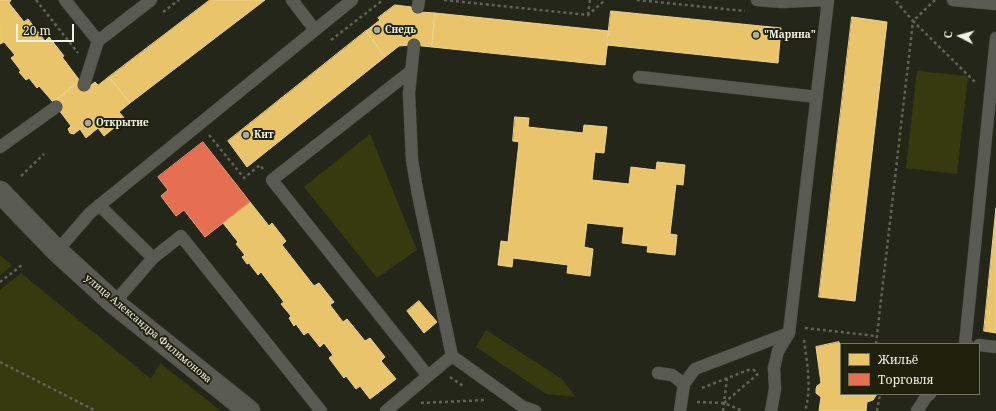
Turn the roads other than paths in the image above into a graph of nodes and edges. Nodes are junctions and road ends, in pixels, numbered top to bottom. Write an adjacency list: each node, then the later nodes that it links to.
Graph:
1 (66, 0): 11 (lane)
2 (151, 0): 11 (lane)
3 (292, 0): 9 (lane)
4 (352, 0): 9 (lane)
5 (757, 0): 6 (lane)
6 (826, 0): 17 (lane)
7 (953, 0): 8 (lane)
8 (996, 4)
9 (315, 30): 21 (lane)
10 (996, 38): 13 (lane)
11 (98, 41): 16 (lane)
12 (414, 45): 14 (lane)
13 (995, 60): 26 (lane)
14 (411, 71): 29 (lane); 31 (lane)
15 (639, 78): 17 (lane)
16 (84, 85)
17 (817, 97): 25 (lane)
18 (56, 107): 19 (lane)
19 (0, 147)
20 (0, 192): 22 (main road, улица Александра Филимонова)
21 (99, 205): 22 (lane); 23 (lane)
22 (57, 251): 24 (main road, улица Александра Филимонова)
23 (153, 258): 24 (lane); 35 (lane)
24 (114, 303): 34 (main road, улица Александра Филимонова)
25 (789, 333): 32 (lane); 39 (lane)
26 (966, 343)
27 (980, 345): 28 (lane)
28 (996, 347)
29 (452, 356): 31 (lane); 37 (lane)
30 (658, 373): 32 (lane)
31 (428, 376): 36 (lane)
32 (684, 384): 38 (lane)
33 (929, 395): 40 (lane)
34 (249, 411)
35 (321, 411)
36 (386, 411)
37 (535, 411)
38 (680, 411)
39 (771, 411)
40 (917, 411)

